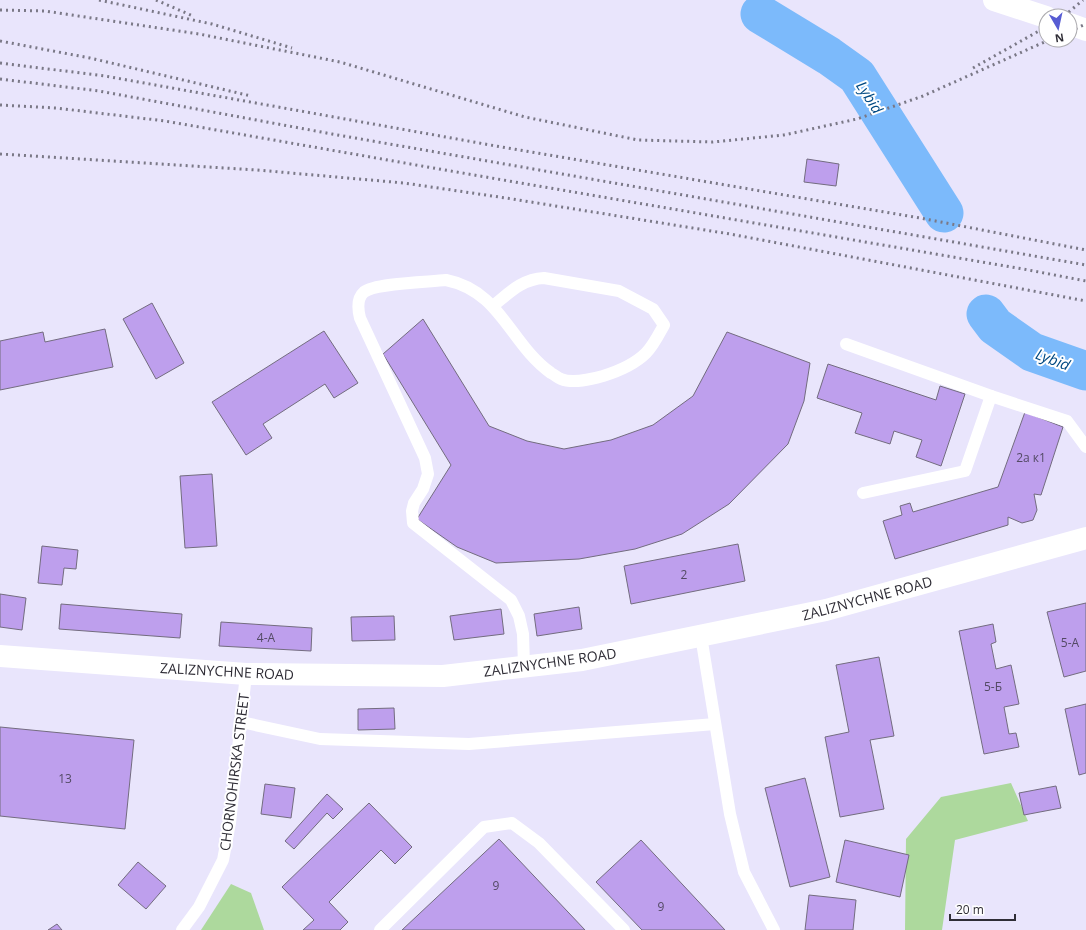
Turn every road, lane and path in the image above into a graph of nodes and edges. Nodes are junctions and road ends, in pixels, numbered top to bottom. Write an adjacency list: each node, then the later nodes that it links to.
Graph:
1 (994, 0): 2 (street)
2 (1038, 14)
3 (493, 306): 3 (lane); 11 (lane)
4 (846, 344): 5 (lane)
5 (991, 396): 6 (lane); 7 (lane)
6 (1086, 447)
7 (863, 493)
8 (1086, 538): 9 (street, ZALIZNYCHNE ROAD)
9 (701, 636): 11 (street, ZALIZNYCHNE ROAD); 14 (lane)
10 (0, 656): 12 (street, ZALIZNYCHNE ROAD)
11 (524, 666): 12 (street, ZALIZNYCHNE ROAD)
12 (246, 674): 13 (lane, CHORNOHIRSKA STREET)
13 (241, 722): 14 (lane); 15 (lane, CHORNOHIRSKA STREET)
14 (715, 724): 18 (lane)
15 (182, 930)
16 (380, 930): 17 (lane)
17 (624, 930)
18 (774, 930)

